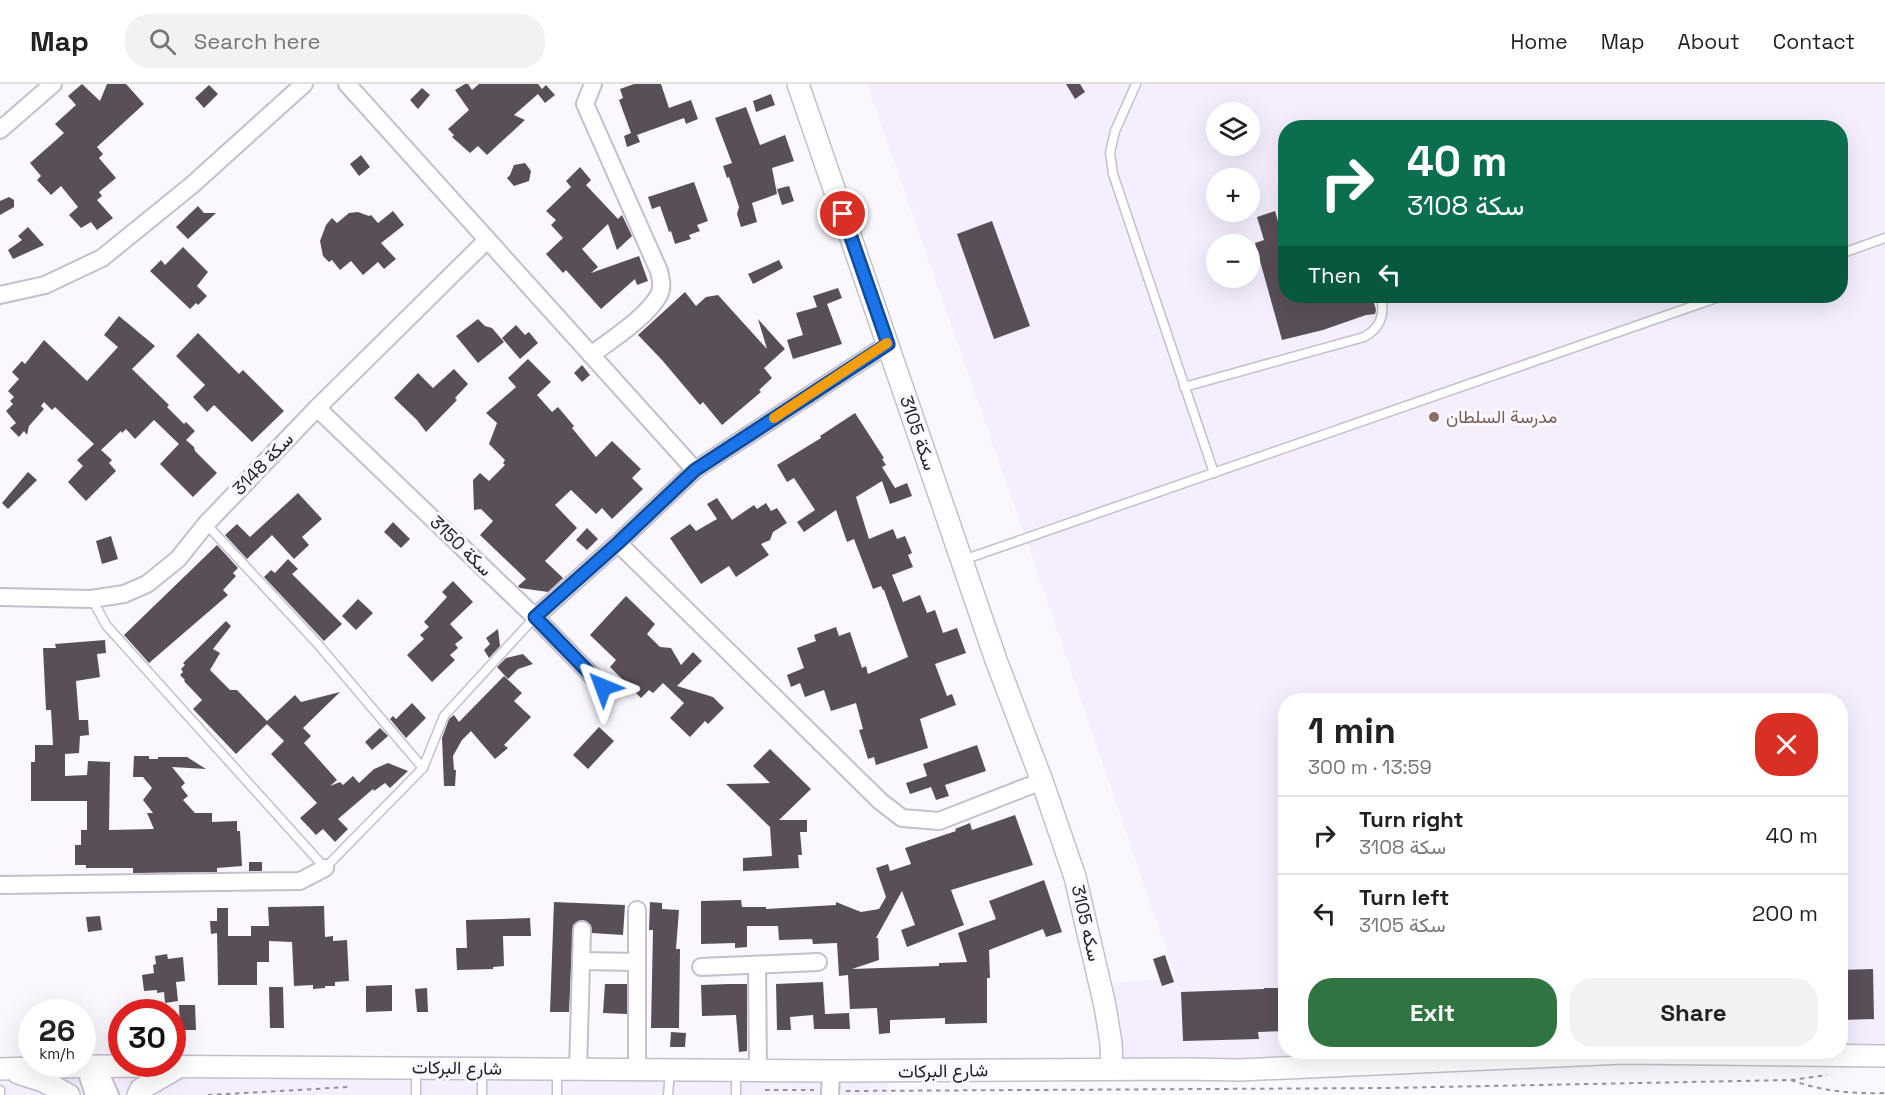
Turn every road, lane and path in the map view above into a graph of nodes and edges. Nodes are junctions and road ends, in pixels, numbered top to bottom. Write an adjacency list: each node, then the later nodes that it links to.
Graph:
1 (53, 84): 7 (street)
2 (304, 84): 11 (street)
3 (348, 84): 9 (street)
4 (593, 84): 15 (street)
5 (798, 84): 14 (street, سكة 3105)
6 (1136, 84): 16 (lane)
7 (0, 130)
8 (1885, 238): 10 (lane)
9 (487, 240): 15 (street); 17 (street, سكة 3148)
10 (1848, 251)
11 (0, 295)
12 (1383, 303): 16 (lane)
13 (1702, 303): 19 (lane)
14 (888, 344): 18 (street); 22 (street, سكة 3105)
15 (591, 355): 18 (street)
16 (1184, 387): 19 (lane)
17 (317, 408): 20 (street, سكة 3148); 25 (street, سكة 3150)
18 (695, 470): 21 (street)
19 (1214, 473): 22 (lane)
20 (206, 524): 24 (street, سكة 3148); 27 (lane)
21 (618, 543): 25 (street); 28 (street)
22 (962, 561): 28 (street, سكة 3105)
23 (1, 593): 24 (street, سكة 3148)
24 (92, 598): 29 (lane)
25 (535, 617): 26 (street, سكة 3150); 27 (lane)
26 (603, 687)
27 (423, 768): 29 (lane)
28 (1042, 781): 47 (street, سكه 3105)
29 (325, 868): 30 (street)
30 (0, 885)
31 (637, 910): 34 (street)
32 (582, 930): 33 (street)
33 (582, 962): 34 (street); 46 (street)
34 (637, 962): 49 (street)
35 (818, 962): 36 (street)
36 (757, 965): 37 (street); 51 (street)
37 (701, 967)
38 (1848, 1056): 39 (street, شارع البركات)
39 (1885, 1056)
40 (1487, 1059): 47 (street, شارع البركات)
41 (186, 1067): 42 (street, شارع البركات)
42 (416, 1068): 43 (street, شارع البركات); 64 (lane)
43 (482, 1068): 46 (street, شارع البركات); 65 (lane)
44 (3, 1069): 45 (street, شارع البركات); 60 (street)
45 (18, 1069)
46 (568, 1069): 49 (street, شارع البركات); 66 (lane)
47 (1112, 1069): 52 (street, شارع البركات)
48 (670, 1070): 49 (street, شارع البركات); 50 (street, شارع البركات); 67 (lane)
49 (637, 1071)
50 (736, 1071): 51 (street, شارع البركات); 68 (lane)
51 (758, 1071): 52 (street, شارع البركات)
52 (831, 1071): 69 (street)
53 (96, 1074): 62 (street)
54 (92, 1077): 61 (street)
55 (162, 1077): 63 (street)
56 (1791, 1080): 58 (path)
57 (0, 1090): 59 (lane)
58 (1885, 1094)
59 (0, 1095)
60 (69, 1095)
61 (93, 1095)
62 (110, 1095)
63 (138, 1095)
64 (416, 1095)
65 (482, 1095)
66 (557, 1095)
67 (668, 1095)
68 (736, 1095)
69 (830, 1095)

